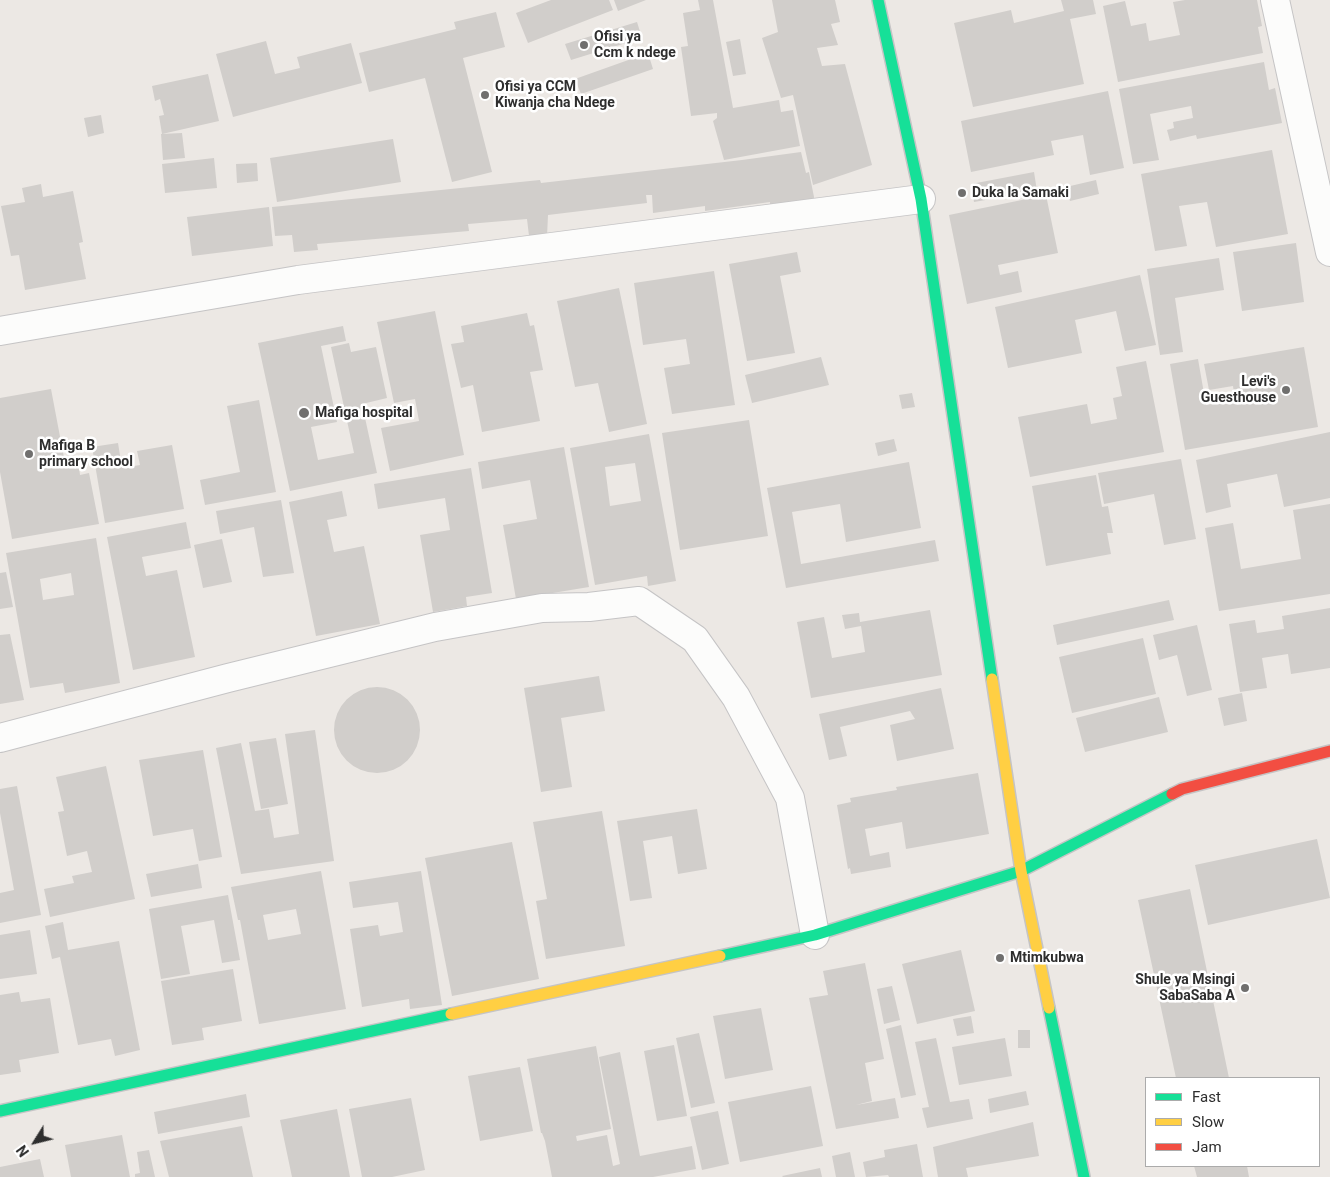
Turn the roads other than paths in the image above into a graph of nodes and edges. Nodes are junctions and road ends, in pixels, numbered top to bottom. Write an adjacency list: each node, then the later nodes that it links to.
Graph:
1 (878, 0): 3 (street)
2 (1275, 0): 4 (street)
3 (921, 199): 5 (street); 8 (street)
4 (1330, 252)
5 (0, 332)
6 (0, 738): 9 (street)
7 (1330, 752): 8 (street)
8 (1020, 871): 9 (street); 11 (street)
9 (815, 935): 10 (street)
10 (0, 1111)
11 (1084, 1177)

